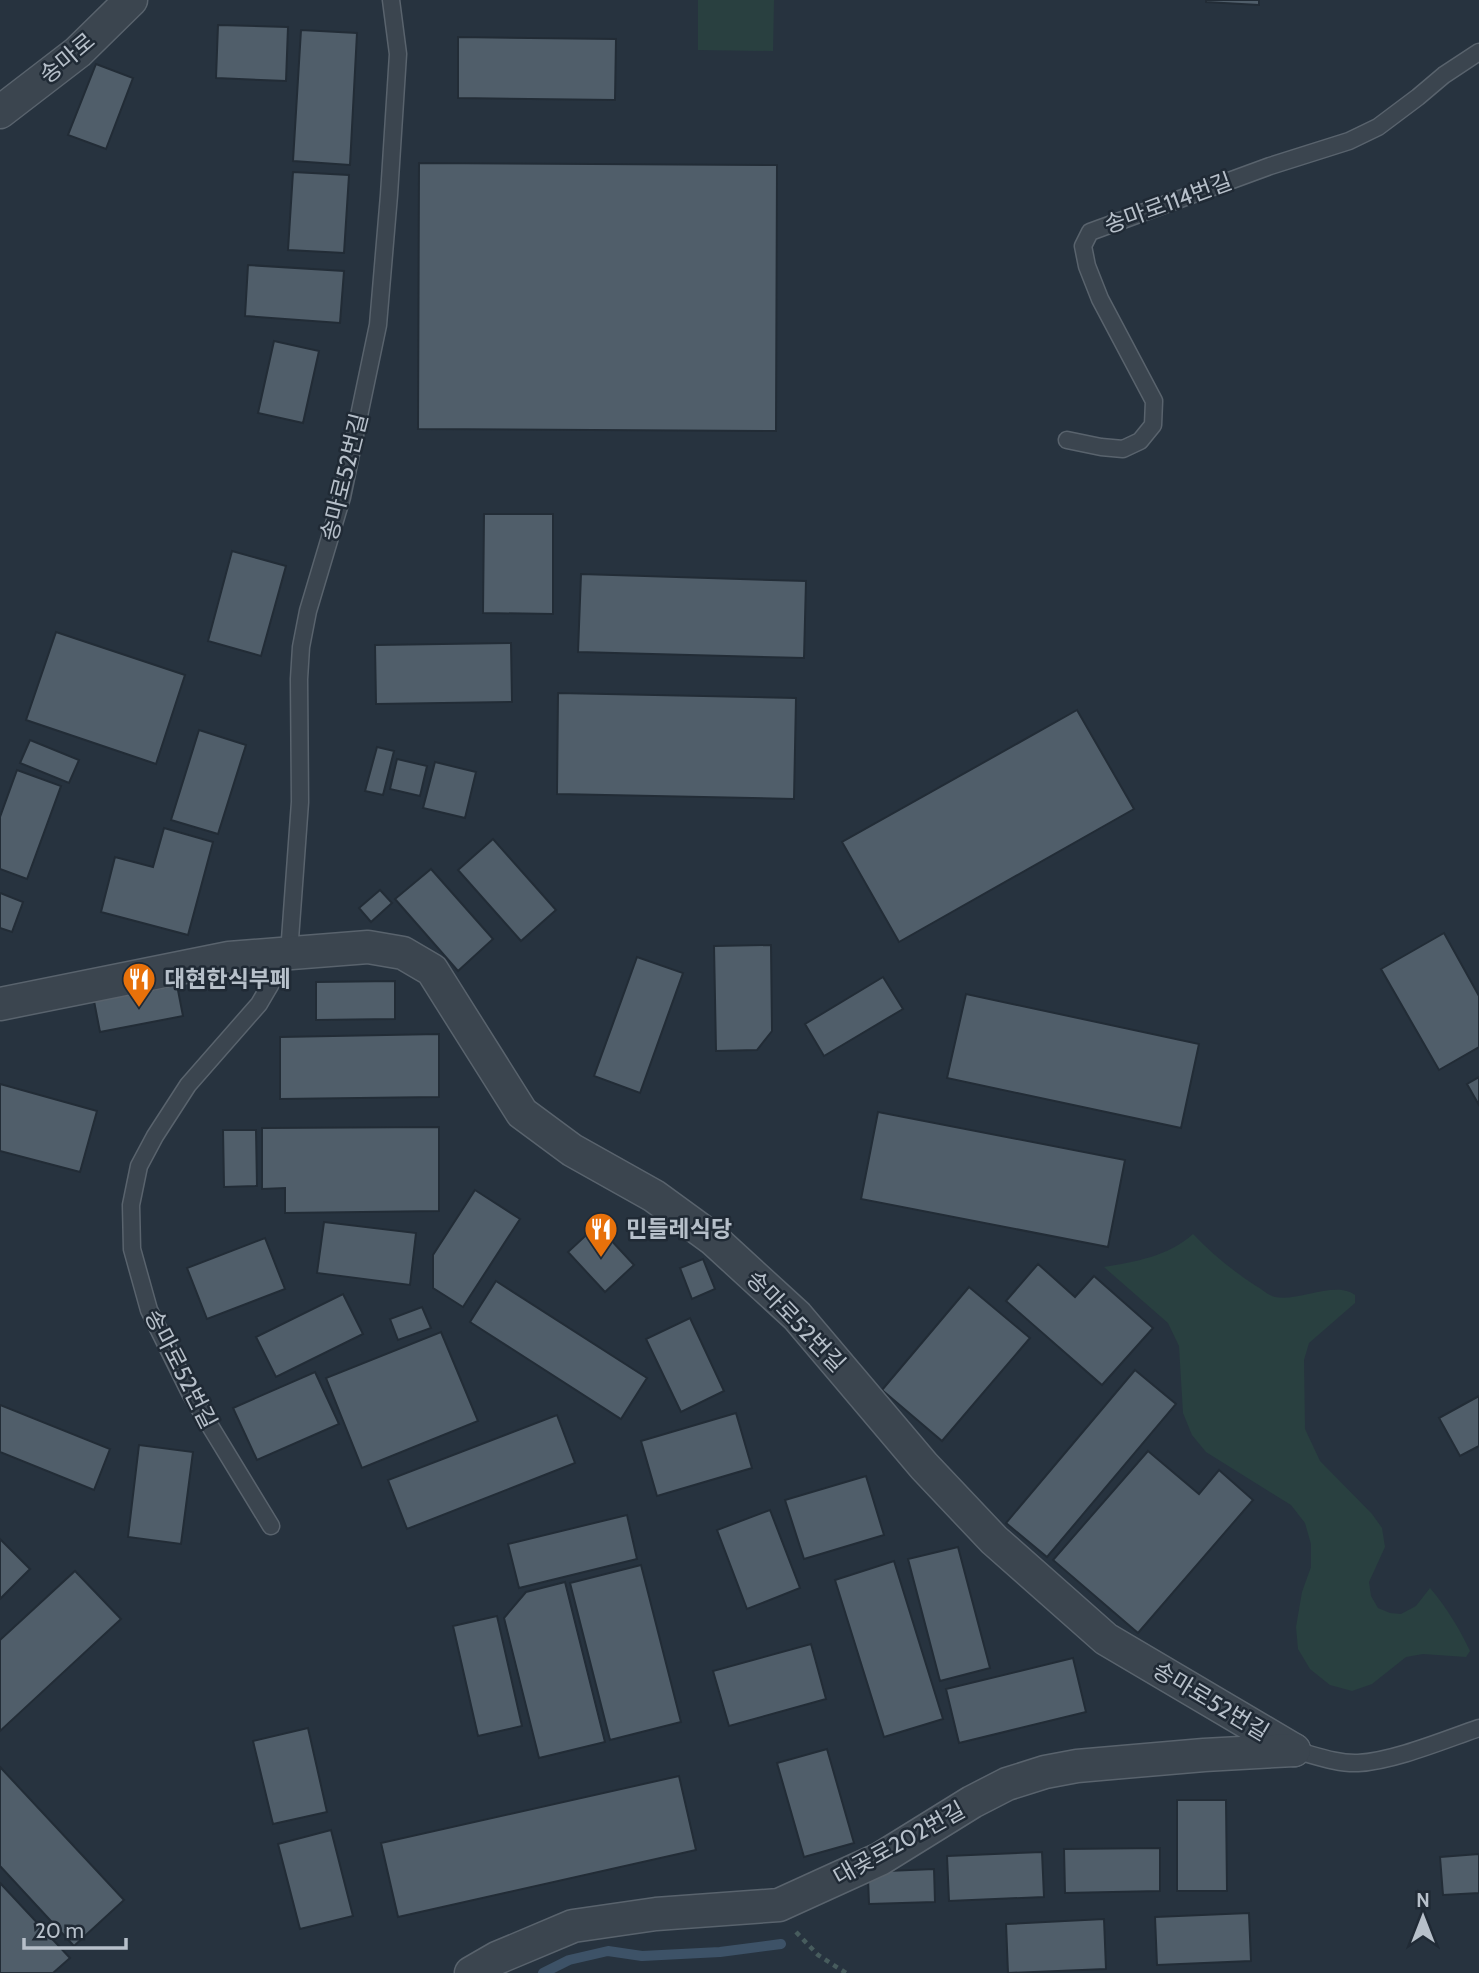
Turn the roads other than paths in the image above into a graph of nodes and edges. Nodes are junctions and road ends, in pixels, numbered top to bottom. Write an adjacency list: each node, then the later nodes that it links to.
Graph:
1 (131, 0): 4 (street, 송마로)
2 (391, 0): 6 (lane, 송마로52번길)
3 (1479, 52): 5 (lane, 송마로114번길)
4 (0, 112)
5 (1067, 440)
6 (289, 953): 7 (street, 송마로52번길); 8 (lane, 송마로52번길); 10 (street, 송마로52번길)
7 (0, 1004)
8 (271, 1526)
9 (1479, 1728): 10 (lane)
10 (1294, 1750): 11 (street, 대곶로202번길)
11 (471, 1973)

